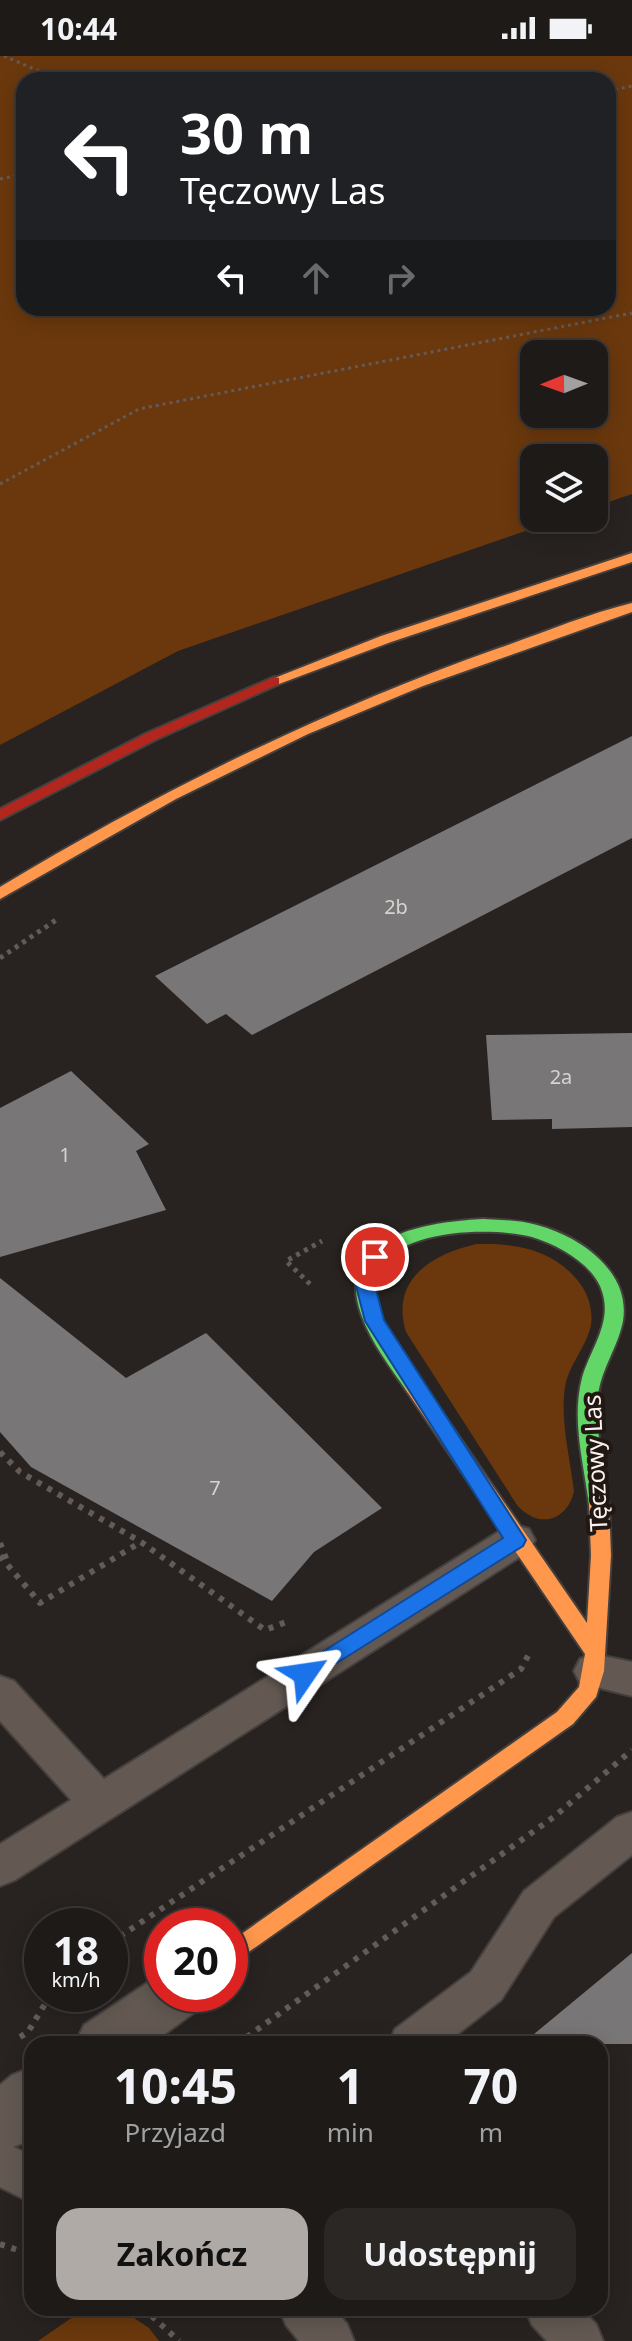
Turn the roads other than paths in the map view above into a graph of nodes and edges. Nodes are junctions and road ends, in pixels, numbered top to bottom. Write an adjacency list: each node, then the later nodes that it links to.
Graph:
1 (632, 557): 3 (main road)
2 (632, 607): 4 (main road)
3 (0, 815)
4 (0, 894)
5 (516, 1540): 6 (main road, Tęczowy Las); 6 (main road, Tęczowy Las); 9 (lane)
6 (594, 1661): 7 (lane); 12 (main road, Tęczowy Las)
7 (632, 1679)
8 (0, 1693): 9 (lane)
9 (101, 1804): 11 (lane)
10 (632, 1830): 15 (lane)
11 (0, 1867)
12 (248, 1942)
13 (149, 2012): 14 (street)
14 (115, 2036)
15 (421, 2036)
16 (21, 2070): 17 (street)
17 (0, 2124)
18 (0, 2162): 19 (lane)
19 (24, 2176)
20 (310, 2316): 22 (lane)
21 (556, 2316): 23 (lane)
22 (330, 2341)
23 (579, 2341)

